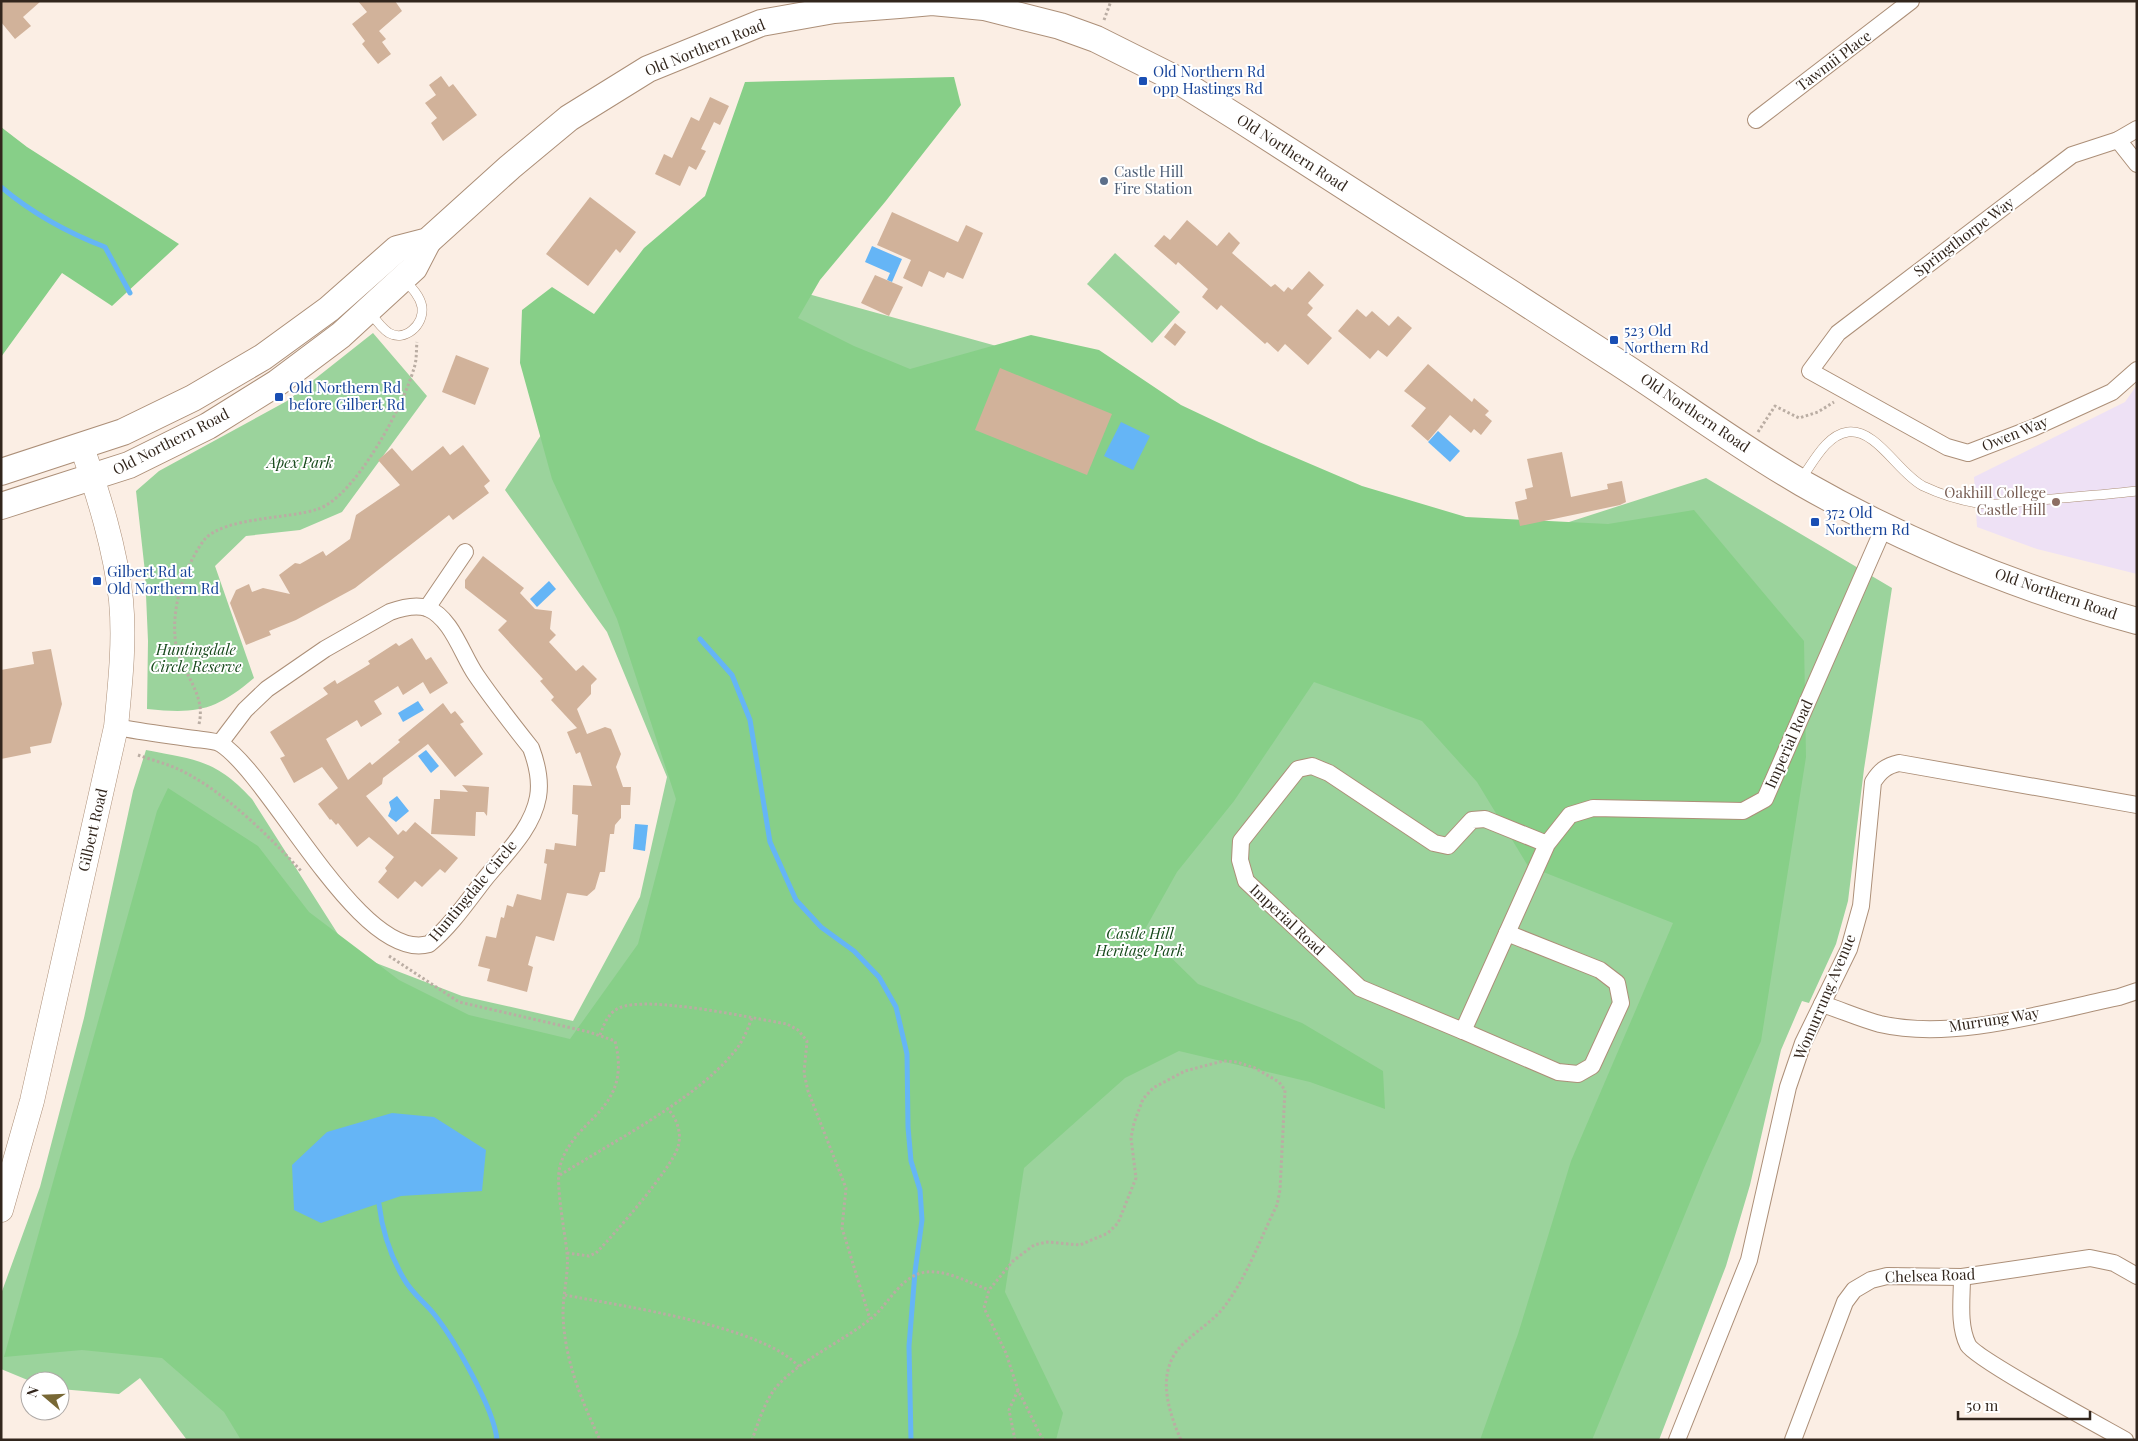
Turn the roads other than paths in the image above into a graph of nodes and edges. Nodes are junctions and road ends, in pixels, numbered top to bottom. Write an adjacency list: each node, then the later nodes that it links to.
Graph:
1 (798, 1): 5 (main road)
2 (1911, 1): 6 (street, Tawmii Place)
3 (899, 3): 4 (main road, Old Northern Road); 5 (main road, Old Northern Road)
4 (977, 4): 18 (main road, Old Northern Road)
5 (761, 24): 10 (main road, Old Northern Road)
6 (1756, 120)
7 (2137, 129): 8 (street, Springthorpe Way)
8 (2118, 140): 9 (street); 14 (street, Springthorpe Way)
9 (2137, 164)
10 (428, 241): 11 (main road, Old Northern Road); 15 (main road, Old Northern Road)
11 (403, 278): 12 (main road, Old Northern Road); 12 (lane)
12 (368, 310): 17 (main road, Old Northern Road)
13 (2137, 370): 14 (street, Owen Way)
14 (1810, 371)
15 (82, 447): 16 (main road, Old Northern Road); 17 (main road, Gilbert Road)
16 (1, 472)
17 (93, 478): 20 (main road, Old Northern Road); 25 (main road, Gilbert Road)
18 (1799, 482): 19 (lane); 21 (main road, Old Northern Road)
19 (2137, 491)
20 (1, 506)
21 (1884, 527): 24 (main road, Old Northern Road); 28 (street, Imperial Road)
22 (465, 552): 23 (street)
23 (428, 608): 26 (street); 26 (street, Huntingdale Circle)
24 (2137, 620)
25 (116, 727): 26 (street); 33 (main road, Gilbert Road)
26 (220, 743)
27 (2137, 805): 31 (street, Womurrung Avenue)
28 (1547, 844): 29 (street, Imperial Road); 32 (street, Imperial Road)
29 (1507, 933): 32 (street, Imperial Road); 32 (street)
30 (2137, 991): 31 (street, Murrung Way)
31 (1822, 1004): 36 (street, Womurrung Avenue)
32 (1464, 1031)
33 (1, 1210)
34 (2137, 1276): 35 (street, Chelsea Road)
35 (1962, 1277): 37 (street, Chelsea Road); 38 (street)
36 (1677, 1440)
37 (1794, 1440)
38 (2125, 1440)

